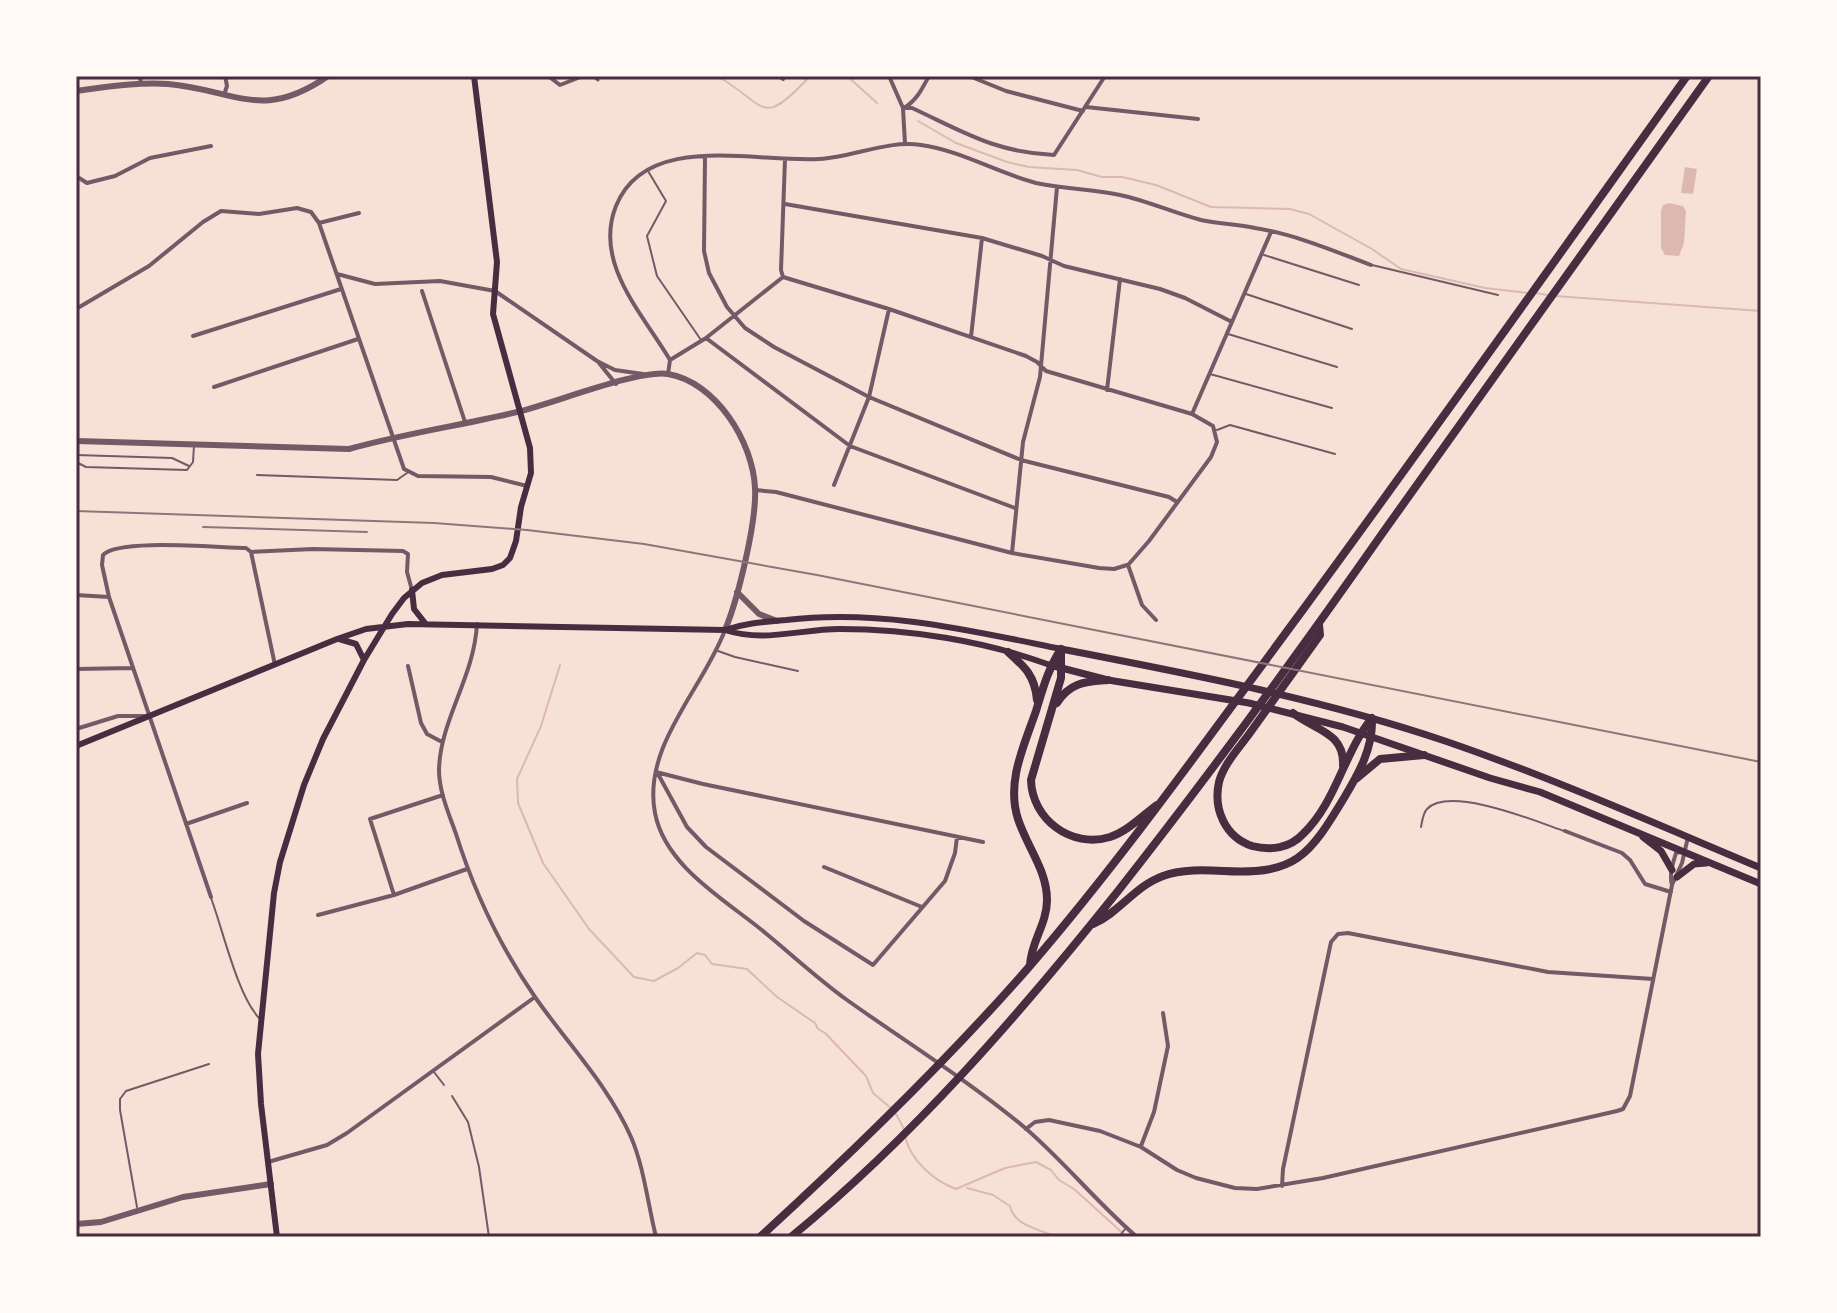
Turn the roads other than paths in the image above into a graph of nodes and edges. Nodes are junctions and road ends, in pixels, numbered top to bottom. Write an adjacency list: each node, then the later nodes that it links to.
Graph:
1 (225, 76): 17 (street)
2 (328, 76): 13 (street)
3 (474, 76): 42 (main road)
4 (548, 76): 5 (street)
5 (583, 76)
6 (593, 76): 15 (street)
7 (889, 76): 18 (street)
8 (929, 76): 18 (street)
9 (969, 76): 19 (street)
10 (1105, 76): 19 (street)
11 (1687, 76): 131 (highway)
12 (1709, 76): 119 (highway)
13 (317, 79): 17 (street)
14 (140, 80): 16 (street); 17 (street)
15 (598, 80)
16 (76, 91)
17 (224, 95)
18 (903, 108): 19 (street); 21 (street)
19 (1085, 109): 20 (street)
20 (1198, 119)
21 (905, 144): 24 (street); 27 (street)
22 (211, 146): 26 (street)
23 (705, 157): 24 (street); 25 (street); 47 (street)
24 (785, 159): 28 (street)
25 (647, 169): 54 (lane); 55 (street)
26 (76, 176)
27 (1057, 187): 31 (street); 34 (street)
28 (785, 204): 32 (street); 37 (street)
29 (359, 213): 30 (street)
30 (319, 223): 36 (street); 45 (street)
31 (1271, 232): 33 (street); 35 (street)
32 (982, 238): 34 (street); 52 (street)
33 (1263, 255): 39 (lane); 43 (street)
34 (1051, 260): 38 (street); 57 (street)
35 (1371, 265): 44 (lane)
36 (337, 274): 40 (street); 42 (street)
37 (783, 277): 46 (street); 47 (street)
38 (1120, 279): 48 (street); 64 (street)
39 (1359, 285)
40 (341, 289): 51 (street); 53 (street)
41 (422, 291): 69 (street)
42 (495, 291): 56 (street); 67 (main road)
43 (1245, 293): 48 (street); 49 (lane)
44 (1498, 295)
45 (76, 309)
46 (889, 309): 52 (street); 65 (street)
47 (734, 316): 54 (street); 65 (street)
48 (1232, 322): 50 (street)
49 (1352, 329)
50 (1227, 333): 58 (lane); 59 (street)
51 (193, 336)
52 (971, 337): 57 (street)
53 (358, 339): 63 (street); 71 (street)
54 (704, 339): 55 (street); 74 (street)
55 (670, 360): 61 (street)
56 (597, 361): 60 (street); 62 (street)
57 (1042, 366): 64 (street); 77 (street)
58 (1337, 367)
59 (1209, 373): 66 (lane); 68 (street)
60 (648, 374): 61 (street); 62 (street)
61 (668, 374): 84 (street)
62 (616, 384): 67 (street)
63 (214, 387)
64 (1107, 390): 68 (street)
65 (869, 397): 74 (street); 77 (street)
66 (1332, 408)
67 (521, 411): 69 (street); 83 (main road)
68 (1192, 414): 70 (street)
69 (465, 422): 71 (street)
70 (1216, 431): 75 (lane); 85 (street)
71 (392, 436): 73 (street); 80 (street)
72 (76, 442): 73 (street)
73 (194, 445): 79 (lane)
74 (850, 446): 82 (street); 86 (street)
75 (1335, 454)
76 (76, 455): 79 (lane)
77 (1021, 460): 85 (street); 86 (street)
78 (76, 462): 79 (lane)
79 (191, 467)
80 (408, 472): 81 (lane); 83 (street)
81 (257, 475)
82 (834, 485)
83 (527, 486): 90 (main road)
84 (755, 490): 88 (street); 91 (street)
85 (1177, 502): 89 (street)
86 (1015, 508): 88 (street)
87 (251, 552): 90 (street); 93 (street); 107 (street)
88 (1012, 553): 89 (street)
89 (1128, 565): 95 (street)
90 (412, 590): 97 (main road); 99 (main road)
91 (737, 592): 96 (street); 100 (street)
92 (76, 595): 93 (street)
93 (109, 597): 110 (street)
94 (909, 619): 96 (main road); 101 (main road); 103 (main road)
95 (1156, 620)
96 (777, 621): 100 (main road)
97 (425, 623): 98 (main road); 99 (main road)
98 (477, 624): 100 (main road); 124 (street)
99 (384, 626): 102 (main road); 106 (main road)
100 (725, 630): 101 (main road); 104 (street)
101 (896, 632): 105 (main road)
102 (337, 639): 106 (main road); 107 (main road)
103 (1061, 649): 108 (highway); 112 (highway); 120 (main road)
104 (717, 650): 113 (lane); 128 (street)
105 (1008, 652): 108 (main road); 115 (highway)
106 (364, 660): 158 (main road)
107 (275, 665): 118 (main road)
108 (1050, 665): 112 (main road); 115 (highway)
109 (408, 666): 124 (street)
110 (133, 668): 111 (street); 118 (street)
111 (76, 669)
112 (1062, 670): 114 (main road); 116 (highway)
113 (798, 671)
114 (1108, 680): 116 (highway); 117 (main road)
115 (1038, 706): 154 (highway)
116 (1050, 713): 131 (highway)
117 (1293, 713): 122 (main road); 127 (highway)
118 (152, 717): 121 (street); 125 (main road); 133 (street)
119 (1256, 718): 127 (highway); 153 (highway)
120 (1372, 718): 122 (highway); 123 (highway); 138 (main road)
121 (76, 729)
122 (1360, 733): 123 (main road); 127 (highway)
123 (1373, 738): 126 (main road); 129 (highway)
124 (442, 742): 130 (street)
125 (76, 746)
126 (1424, 755): 129 (highway); 136 (main road)
127 (1343, 770)
128 (656, 772): 137 (street); 151 (street); 163 (street)
129 (1353, 783): 153 (highway)
130 (443, 795): 144 (street); 149 (street)
131 (1167, 797): 154 (highway)
132 (247, 803): 133 (street)
133 (186, 824): 150 (street)
134 (1421, 827): 135 (lane)
135 (1565, 831): 148 (street)
136 (1642, 835): 140 (main road); 145 (main road)
137 (957, 837): 139 (street); 151 (street)
138 (1688, 837): 140 (street); 143 (main road)
139 (983, 842)
140 (1683, 851): 141 (main road); 145 (street); 145 (street)
141 (1712, 863): 145 (main road); 146 (main road)
142 (824, 867): 151 (street)
143 (1761, 868)
144 (467, 869): 149 (street); 156 (street)
145 (1674, 873): 147 (street); 147 (street)
146 (1761, 884)
147 (1672, 885): 148 (street)
148 (1671, 892): 155 (street)
149 (394, 895): 152 (street)
150 (211, 897): 158 (lane)
151 (923, 907)
152 (318, 915)
153 (1091, 925): 175 (highway)
154 (1029, 966): 174 (highway)
155 (1653, 979): 167 (street); 167 (street)
156 (535, 997): 160 (street); 173 (street)
157 (1163, 1013): 164 (street)
158 (261, 1020): 165 (main road)
159 (209, 1064): 168 (lane)
160 (433, 1071): 161 (lane); 165 (street)
161 (444, 1085)
162 (452, 1096): 172 (lane)
163 (1026, 1129): 164 (street); 170 (street)
164 (1141, 1147): 167 (street)
165 (268, 1162): 166 (main road)
166 (271, 1184): 168 (street); 171 (main road)
167 (1282, 1186)
168 (138, 1212): 169 (street)
169 (76, 1224)
170 (1124, 1229): 176 (lane); 177 (street)
171 (277, 1237)
172 (489, 1237)
173 (656, 1237)
174 (760, 1237)
175 (791, 1237)
176 (1119, 1237)
177 (1137, 1237)

